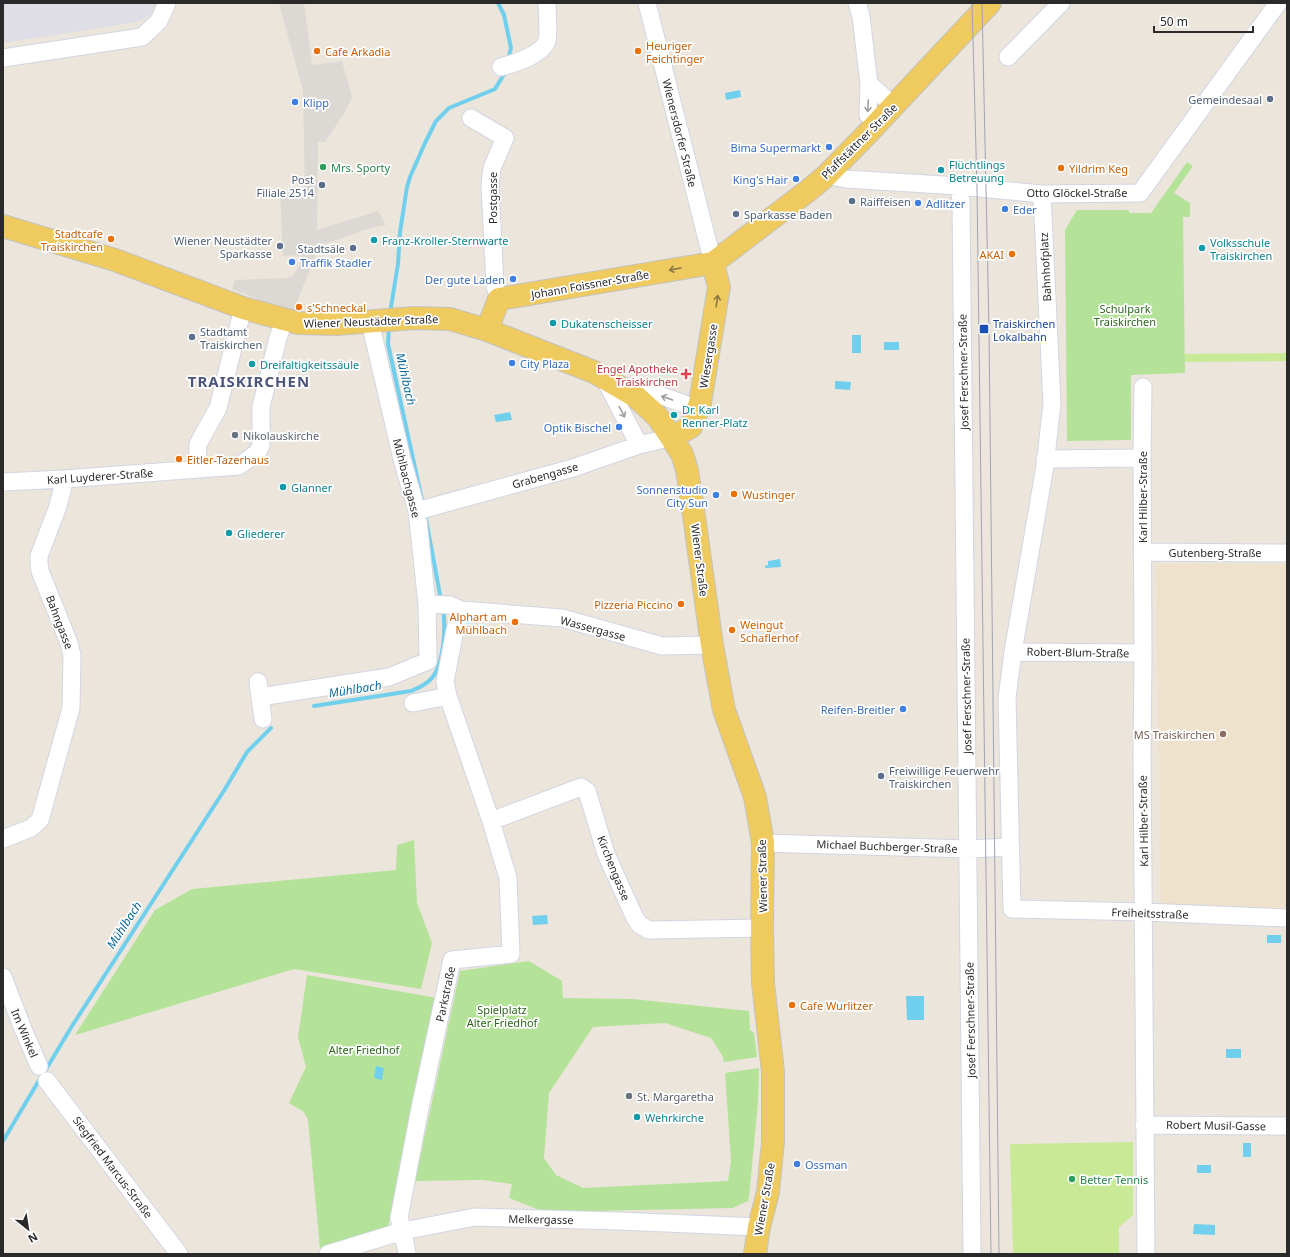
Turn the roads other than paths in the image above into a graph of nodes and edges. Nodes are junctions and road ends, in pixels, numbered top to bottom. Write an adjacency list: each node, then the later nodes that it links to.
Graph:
1 (167, 3): 9 (street)
2 (547, 3): 10 (street)
3 (647, 3): 19 (street, Wienersdorfer Straße)
4 (857, 3): 11 (street)
5 (990, 3): 12 (main road, Pfaffstättner Straße)
6 (1061, 3): 8 (street)
7 (1278, 3): 17 (street, Otto Glöckel-Straße)
8 (1008, 57)
9 (3, 58)
10 (509, 65)
11 (869, 84): 12 (street); 14 (street, one-way to 14)
12 (894, 106): 14 (main road, Pfaffstättner Straße)
13 (471, 118): 20 (street, Postgasse)
14 (877, 124): 15 (main road, Pfaffstättner Straße)
15 (827, 175): 16 (street, Otto Glöckel-Straße); 19 (main road, Pfaffstättner Straße)
16 (959, 186): 17 (street, Otto Glöckel-Straße); 50 (street, Josef Ferschner-Straße)
17 (1042, 194): 32 (street, Bahnhofplatz)
18 (3, 226): 21 (main road, Wiener Neustädter Straße)
19 (713, 263): 20 (main road, Johann Foissner-Straße, one-way to 20); 28 (main road, Wiesergasse, one-way to 19)
20 (499, 299): 24 (main road)
21 (243, 308): 23 (main road, Wiener Neustädter Straße); 33 (street)
22 (382, 321): 23 (main road, Wiener Neustädter Straße); 24 (main road, Wiener Neustädter Straße); 36 (street, Mühlbachgasse)
23 (281, 329): 33 (street, Karl Luyderer-Straße)
24 (487, 330): 25 (main road, Wiener Neustädter Straße)
25 (604, 378): 27 (main road, Wiener Neustädter Straße); 30 (street, one-way to 30)
26 (1143, 387): 31 (street, Karl Hilber-Straße)
27 (635, 396): 28 (street, one-way to 27); 29 (main road, Wiener Neustädter Straße)
28 (698, 409): 29 (main road, Wiesergasse)
29 (672, 437): 30 (street, Grabengasse); 40 (main road, Wiener Straße)
30 (639, 446): 36 (street, Grabengasse)
31 (1142, 458): 32 (street); 37 (street, Karl Hilber-Straße)
32 (1045, 460): 41 (street)
33 (197, 469): 34 (street, Karl Luyderer-Straße)
34 (65, 479): 35 (street, Karl Luyderer-Straße); 47 (street, Bahngasse)
35 (3, 482)
36 (423, 509): 39 (street, Mühlbachgasse)
37 (1142, 552): 38 (street, Gutenberg-Straße); 42 (street, Karl Hilber-Straße)
38 (1287, 553)
39 (444, 605): 40 (street, Wassergasse); 43 (street, Mühlbachgasse); 45 (street, Mühlbachgasse)
40 (712, 645): 48 (main road, Wiener Straße)
41 (1013, 652): 42 (street, Robert-Blum-Straße); 49 (street)
42 (1143, 653): 51 (street, Karl Hilber-Straße)
43 (448, 696): 44 (street); 46 (street, Parkstraße)
44 (413, 703)
45 (263, 719)
46 (491, 821): 53 (street, Kirchengasse); 60 (street, Parkstraße)
47 (3, 839)
48 (763, 843): 50 (street, Michael Buchberger-Straße); 53 (main road, Wiener Straße)
49 (1010, 847): 50 (street, Michael Buchberger-Straße); 51 (street, Freiheitsstraße)
50 (968, 849): 65 (street, Josef Ferschner-Straße)
51 (1144, 912): 52 (street, Freiheitsstraße); 57 (street, Karl Hilber-Straße)
52 (1287, 918)
53 (762, 928): 59 (main road, Wiener Straße)
54 (3, 977): 55 (street, Im Winkel)
55 (39, 1066)
56 (47, 1081): 61 (street, Siegfried Marcus-Straße)
57 (1144, 1125): 58 (street, Robert Musil-Gasse); 66 (street, Karl Hilber-Straße)
58 (1287, 1126)
59 (759, 1227): 60 (street, Melkergasse); 64 (main road, Wiener Straße)
60 (403, 1231): 62 (street, Melkergasse); 63 (street)
61 (179, 1254)
62 (328, 1254)
63 (407, 1254)
64 (755, 1254)
65 (972, 1254)
66 (1146, 1254)

